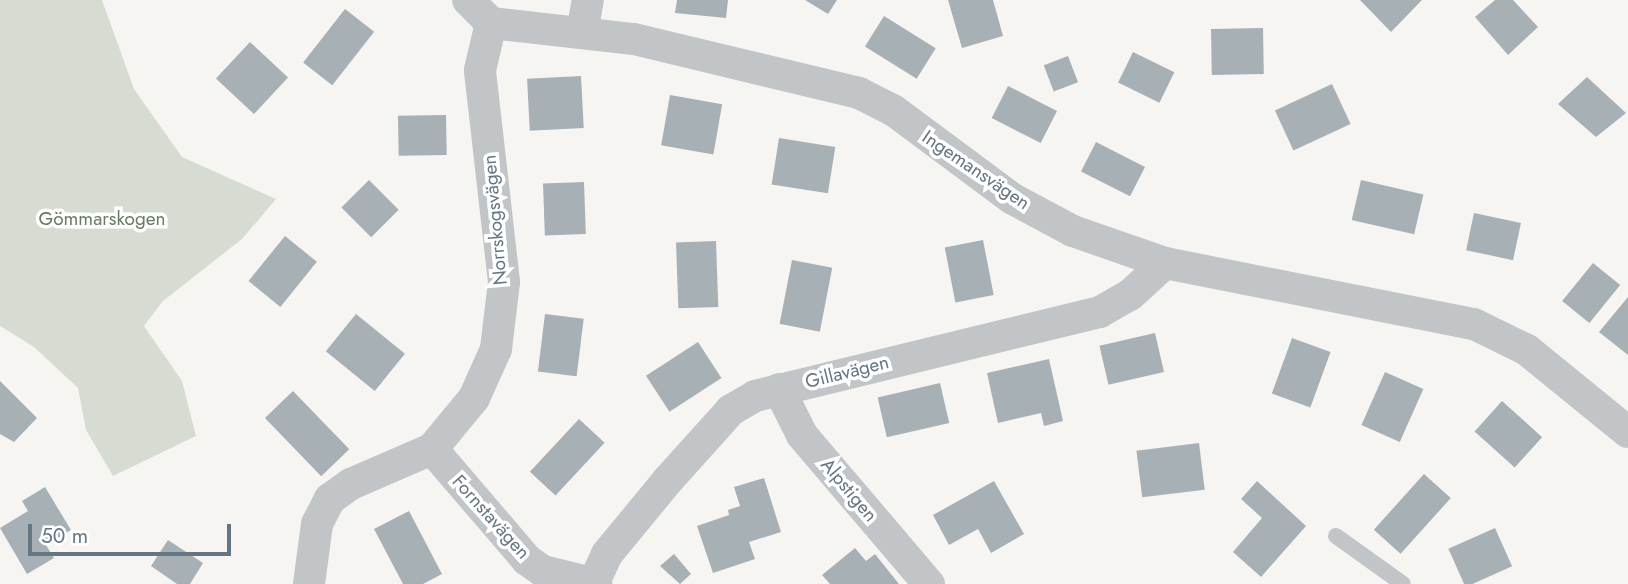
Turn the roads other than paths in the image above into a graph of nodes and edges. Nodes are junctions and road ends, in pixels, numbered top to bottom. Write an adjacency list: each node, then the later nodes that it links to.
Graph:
1 (468, 0): 3 (street)
2 (588, 0): 4 (street)
3 (491, 23): 4 (street, Ingemansvägen); 8 (street, Norrskogsvägen)
4 (582, 33): 5 (street, Ingemansvägen)
5 (1165, 263): 6 (street, Gillavägen); 7 (street, Ingemansvägen)
6 (779, 389): 10 (street, Gillavägen); 12 (street, Alpstigen)
7 (1628, 432)
8 (432, 449): 10 (street, Fornstavägen); 11 (street, Norrskogsvägen)
9 (1336, 536): 13 (lane)
10 (596, 582)
11 (309, 584)
12 (929, 584)
13 (1403, 584)

